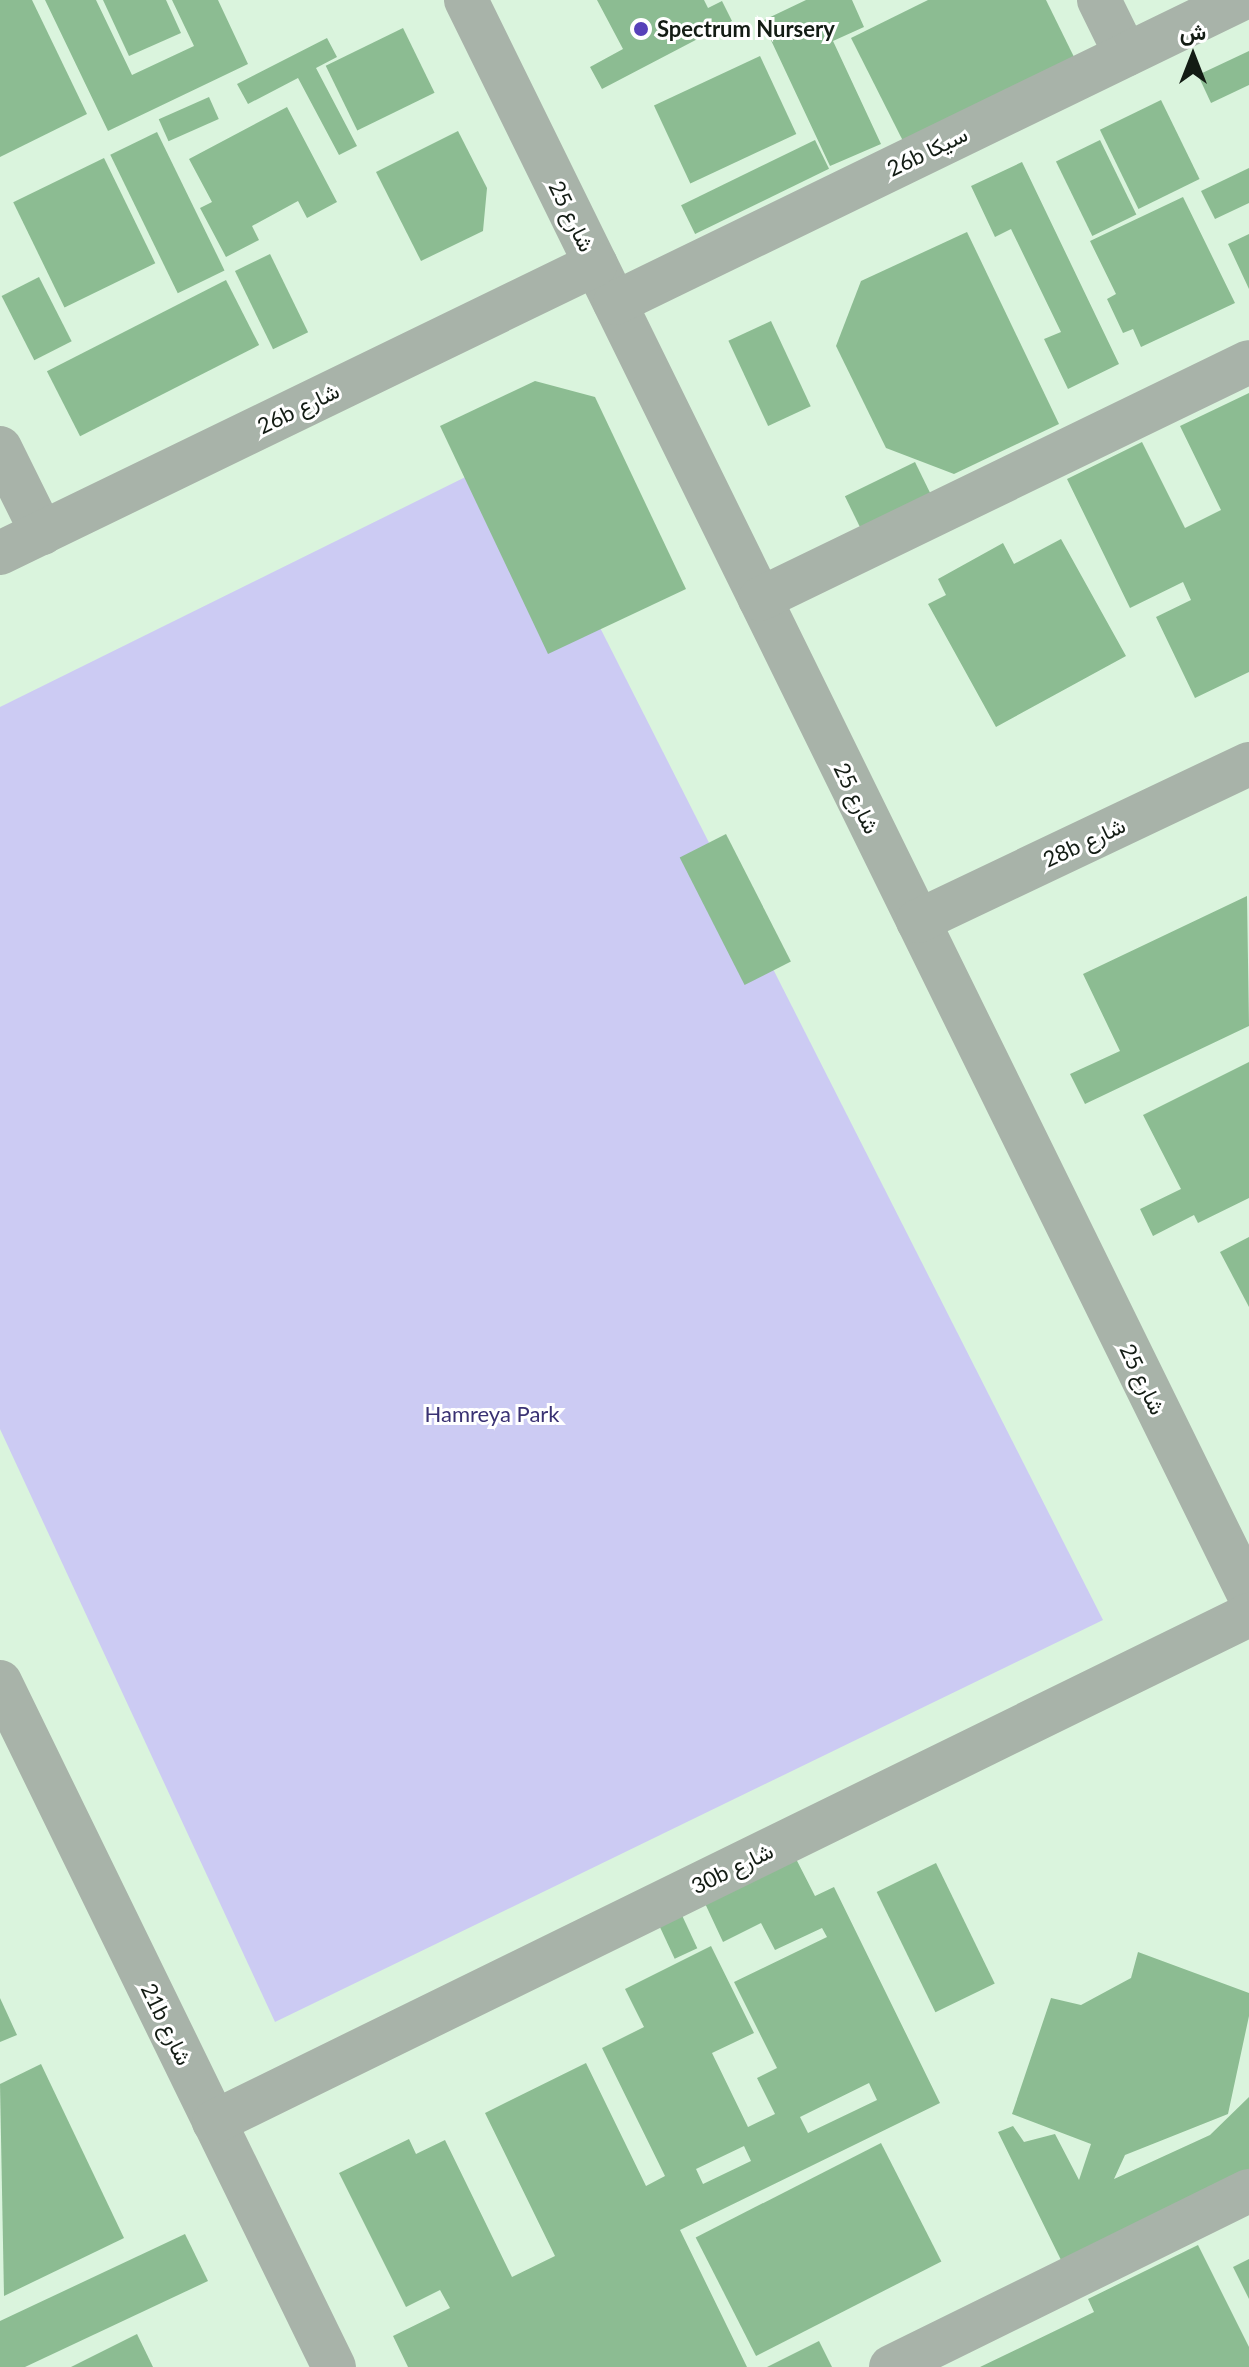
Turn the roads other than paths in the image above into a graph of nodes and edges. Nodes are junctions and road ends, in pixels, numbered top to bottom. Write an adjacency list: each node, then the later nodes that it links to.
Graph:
1 (466, 0): 5 (street, شارع 25)
2 (1099, 0): 4 (street)
3 (1239, 0): 4 (street, 26b سيكا)
4 (1126, 55): 6 (street, 26b سيكا)
5 (596, 264): 6 (street, شارع 25); 9 (street, 26b شارع)
6 (615, 303): 11 (street, شارع 25)
7 (1249, 362): 11 (street)
8 (0, 448): 9 (street)
9 (42, 533): 10 (street, 26b شارع)
10 (0, 553)
11 (760, 599): 13 (street, شارع 25)
12 (1249, 764): 13 (street, 28b شارع)
13 (918, 921): 14 (street, شارع 25)
14 (1249, 1595)
15 (1249, 1615): 17 (street, 30b شارع)
16 (0, 1682): 17 (street, 21b شارع)
17 (214, 2122): 19 (street, 21b شارع)
18 (1249, 2191): 20 (street)
19 (334, 2367)
20 (891, 2367)

